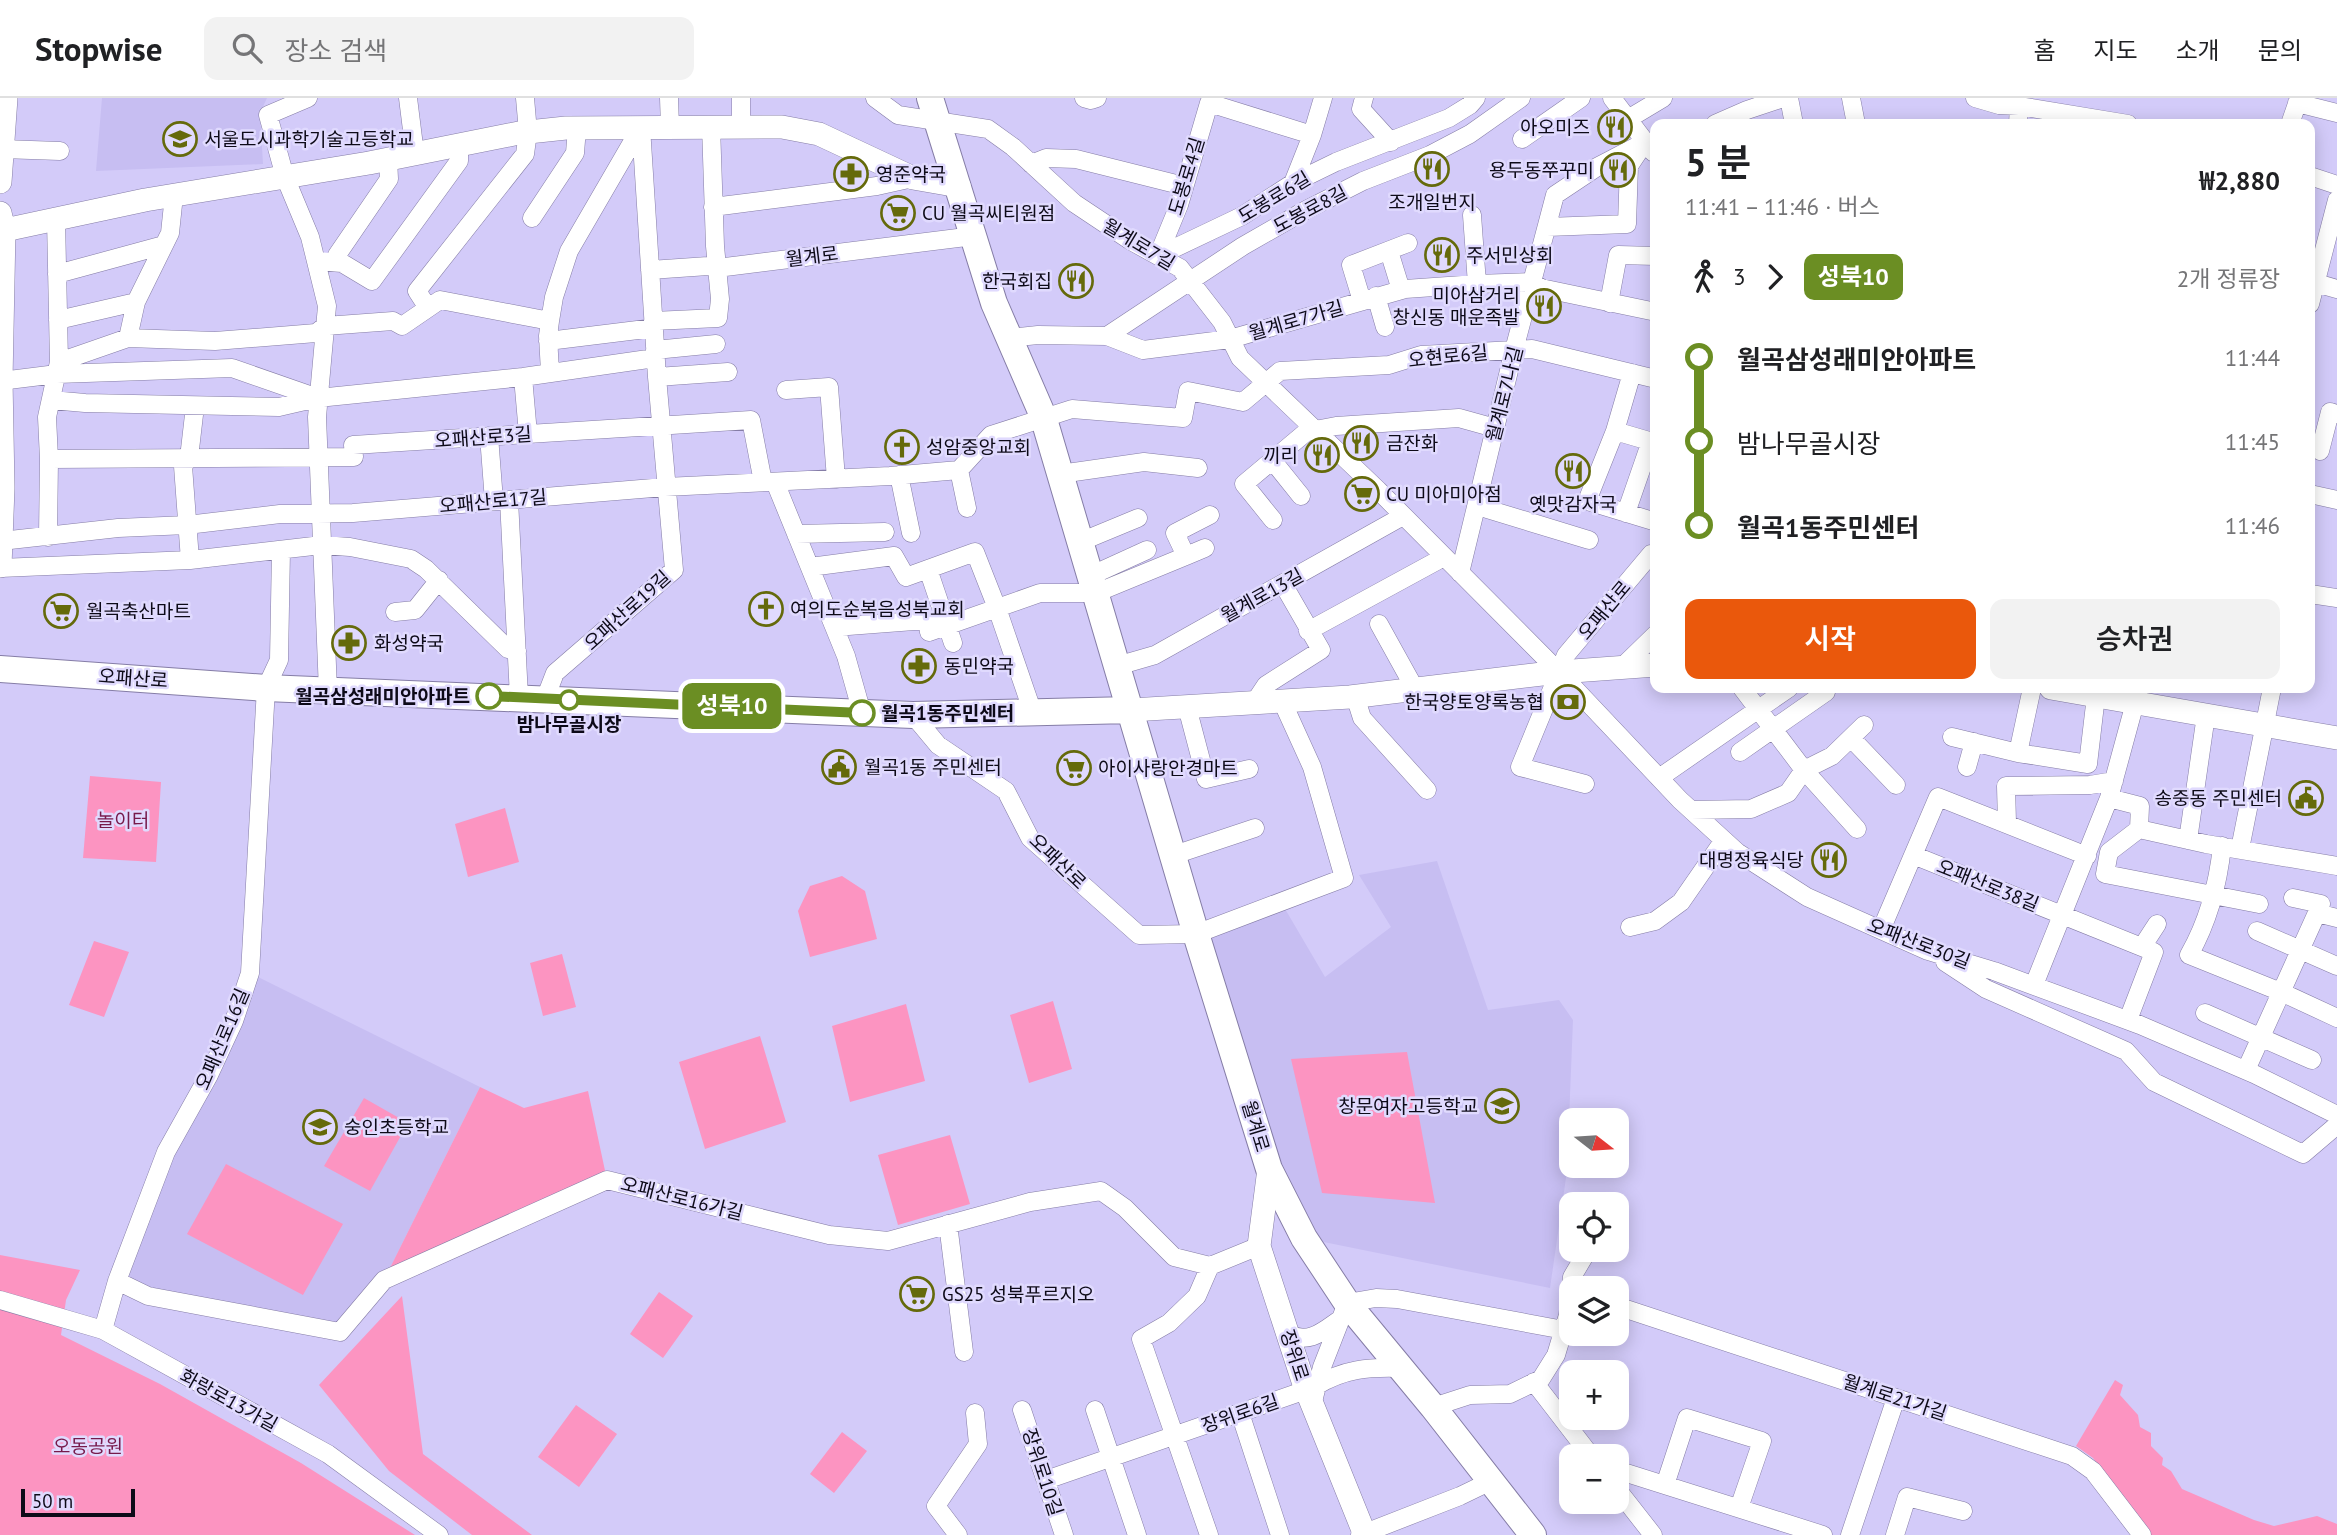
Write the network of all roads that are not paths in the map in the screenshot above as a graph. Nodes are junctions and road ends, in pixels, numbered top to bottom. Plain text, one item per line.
1 (6, 98) edge
2 (308, 98) edge
3 (408, 98) edge
4 (525, 98) edge
5 (669, 98) edge
6 (741, 98) edge
7 (876, 98) edge
8 (1084, 98) edge
9 (1097, 98) edge
10 (1323, 98) edge
11 (1364, 98) edge
12 (1476, 98) edge
13 (1521, 98) edge
14 (1581, 98) edge
15 (1612, 98) edge
16 (1663, 98) edge
17 (1783, 98) edge
18 (1789, 98) edge
19 (1851, 98) edge
20 (1975, 98) edge
21 (2298, 100) edge
22 (1218, 102) edge
23 (1459, 104) edge
24 (2019, 106) junction
25 (933, 110) edge
26 (2337, 113) edge
27 (1628, 119) junction
28 (1726, 119) edge
29 (1793, 119) edge
30 (1855, 119) edge
31 (2018, 119) edge
32 (2098, 119) edge
33 (2292, 119) edge
34 (2, 122) edge
35 (711, 126) junction
36 (741, 126) junction
37 (641, 127) junction
38 (670, 127) junction
39 (577, 128) junction
40 (528, 132) junction
41 (1312, 135) junction
42 (1522, 139) dead end
43 (1391, 142) junction
44 (459, 145) junction
45 (1650, 147) edge
46 (2, 149) junction
47 (60, 151) dead end
48 (415, 154) junction
49 (388, 159) junction
50 (1031, 164) junction
51 (285, 177) junction
52 (913, 178) junction
53 (2315, 178) edge
54 (0, 182) edge
55 (1293, 183) junction
56 (2337, 185) edge
57 (1184, 186) junction
58 (959, 187) junction
59 (174, 195) junction
60 (2337, 200) edge
61 (713, 207) junction
62 (1472, 215) dead end
63 (532, 218) dead end
64 (56, 219) junction
65 (1, 225) edge
66 (1546, 227) junction
67 (974, 236) junction
68 (1408, 243) dead end
69 (164, 245) junction
70 (1389, 251) junction
71 (1158, 256) junction
72 (1650, 256) edge
73 (316, 261) junction
74 (336, 262) junction
75 (717, 268) junction
76 (650, 270) junction
77 (2315, 273) edge
78 (57, 274) junction
79 (1191, 280) junction
80 (2315, 281) edge
81 (1532, 282) junction
82 (1477, 284) junction
83 (2337, 289) edge
84 (1401, 290) junction
85 (1369, 299) junction
86 (136, 302) junction
87 (1609, 303) junction
88 (428, 308) junction
89 (1650, 311) edge
90 (58, 320) junction
91 (550, 321) junction
92 (653, 325) junction
93 (326, 326) junction
94 (1385, 327) dead end
95 (1107, 336) junction
96 (128, 338) junction
97 (1009, 338) junction
98 (1230, 339) junction
99 (548, 341) junction
100 (716, 344) dead end
101 (1514, 350) junction
102 (655, 354) junction
103 (58, 368) junction
104 (550, 372) junction
105 (728, 372) dead end
106 (1632, 373) junction
107 (523, 377) junction
108 (657, 377) junction
109 (1650, 378) edge
110 (0, 380) edge
111 (1265, 381) junction
112 (786, 390) dead end
113 (318, 397) junction
114 (51, 400) junction
115 (195, 406) junction
116 (2337, 414) edge
117 (1043, 416) junction
118 (1, 424) edge
119 (660, 425) junction
120 (1495, 428) junction
121 (1315, 430) junction
122 (1615, 431) junction
123 (528, 434) junction
124 (489, 436) junction
125 (1650, 441) edge
126 (1650, 450) edge
127 (2320, 451) dead end
128 (189, 458) junction
129 (49, 459) junction
130 (318, 459) junction
131 (1272, 460) junction
132 (1198, 468) dead end
133 (959, 470) junction
134 (1060, 474) junction
135 (900, 475) junction
136 (836, 479) junction
137 (2, 481) edge
138 (769, 482) junction
139 (665, 487) junction
140 (2315, 495) edge
141 (1301, 496) dead end
142 (502, 500) junction
143 (2337, 500) edge
144 (1476, 506) junction
145 (967, 508) dead end
146 (321, 513) junction
147 (1626, 513) junction
148 (1210, 515) dead end
149 (1403, 516) junction
150 (1138, 518) dead end
151 (1273, 520) dead end
152 (1650, 520) edge
153 (187, 525) junction
154 (885, 532) dead end
155 (911, 533) dead end
156 (796, 534) junction
157 (48, 537) junction
158 (1589, 540) dead end
159 (1, 541) edge
160 (1080, 542) junction
161 (322, 545) junction
162 (1205, 548) dead end
163 (281, 550) junction
164 (1147, 550) dead end
165 (1650, 555) edge
166 (1186, 556) junction
167 (1444, 557) junction
168 (190, 560) junction
169 (0, 567) edge
170 (810, 567) junction
171 (928, 569) junction
172 (1460, 573) junction
173 (439, 580) junction
174 (1093, 584) junction
175 (1283, 584) junction
176 (2315, 595) edge
177 (2337, 598) edge
178 (997, 608) junction
179 (395, 612) dead end
180 (1379, 624) dead end
181 (947, 625) junction
182 (835, 627) junction
183 (1308, 631) junction
184 (1650, 640) edge
185 (953, 643) dead end
186 (517, 651) junction
187 (1650, 665) edge
188 (1118, 666) junction
189 (1622, 667) junction
190 (0, 669) edge
191 (1559, 673) junction
192 (265, 688) junction
193 (1415, 689) junction
194 (328, 691) junction
195 (1746, 693) edge
196 (1782, 693) edge
197 (1825, 693) edge
198 (2031, 693) edge
199 (2079, 693) edge
200 (2271, 693) edge
201 (1355, 696) junction
202 (2096, 696) junction
203 (2138, 696) edge
204 (532, 698) junction
205 (1282, 701) junction
206 (1254, 703) junction
207 (1187, 707) junction
208 (1758, 709) junction
209 (1130, 710) junction
210 (862, 713) junction
211 (1033, 713) junction
212 (913, 715) junction
213 (2206, 715) junction
214 (2265, 724) junction
215 (1864, 725) dead end
216 (1773, 729) junction
217 (1952, 737) dead end
218 (1851, 738) junction
219 (2337, 738) edge
220 (1974, 742) junction
221 (1740, 752) dead end
222 (2018, 753) junction
223 (1968, 767) dead end
224 (1249, 769) dead end
225 (1804, 770) junction
226 (1659, 778) junction
227 (1585, 784) dead end
228 (1896, 785) dead end
229 (2111, 789) junction
230 (1427, 790) dead end
231 (1691, 810) junction
232 (2007, 822) junction
233 (1255, 828) dead end
234 (1857, 829) dead end
235 (2139, 829) junction
236 (1724, 840) junction
237 (2188, 840) junction
238 (2222, 846) junction
239 (2240, 849) junction
240 (1174, 855) junction
241 (1913, 855) junction
242 (2087, 856) junction
243 (2337, 866) edge
244 (2214, 894) junction
245 (2293, 898) dead end
246 (2259, 904) dead end
247 (2317, 913) junction
248 (2063, 915) junction
249 (2337, 918) edge
250 (2157, 924) dead end
251 (1630, 927) dead end
252 (1881, 930) junction
253 (2257, 931) dead end
254 (1196, 934) junction
255 (1928, 950) junction
256 (2148, 950) junction
257 (2299, 950) junction
258 (2337, 966) edge
259 (2034, 985) junction
260 (2281, 992) junction
261 (2205, 1013) dead end
262 (2337, 1018) edge
263 (2128, 1020) junction
264 (2259, 1039) junction
265 (2312, 1060) dead end
266 (2246, 1070) junction
267 (2337, 1115) edge
268 (2337, 1125) edge
269 (1269, 1169) junction
270 (948, 1224) junction
271 (1259, 1246) junction
272 (1210, 1266) junction
273 (117, 1281) junction
274 (0, 1300) edge
275 (1629, 1310) edge
276 (1343, 1312) junction
277 (1559, 1329) edge
278 (103, 1330) junction
279 (1287, 1333) junction
280 (1559, 1346) edge
281 (964, 1352) dead end
282 (1400, 1368) junction
283 (1534, 1382) junction
284 (1312, 1394) junction
285 (1896, 1398) junction
286 (1433, 1406) junction
287 (1022, 1410) dead end
288 (1095, 1410) dead end
289 (975, 1413) dead end
290 (1240, 1413) junction
291 (1174, 1436) junction
292 (1582, 1444) edge
293 (1111, 1457) junction
294 (1629, 1474) edge
295 (1046, 1480) junction
296 (1490, 1481) junction
297 (1665, 1485) junction
298 (1629, 1504) edge
299 (1739, 1508) junction
300 (1963, 1511) dead end
301 (1801, 1532) edge
302 (1363, 1534) edge
303 (439, 1535) edge
304 (958, 1535) edge
305 (1064, 1535) edge
306 (1137, 1535) edge
307 (1209, 1535) edge
308 (1280, 1535) edge
309 (1533, 1535) edge
310 (1653, 1535) edge
311 (1823, 1535) edge
312 (1850, 1535) edge
313 (1895, 1535) edge
314 (2142, 1535) edge

1 - 34 street
2 - 51 street
3 - 48 street
4 - 40 street
5 - 38 street
6 - 36 street
7 - 25 street, 월계로7길
8 - 9 street
10 - 41 street
11 - 43 street
12 - 23 street, 도봉로6길
13 - 79 street, 도봉로8길
14 - 42 street
15 - 27 street
16 - 27 street
17 - 28 street
18 - 29 street
19 - 30 street
20 - 24 street
21 - 26 street
21 - 33 street
22 - 41 street, 도봉로4길
22 - 57 street, 도봉로4길
23 - 43 street, 도봉로6길
24 - 31 street
24 - 32 street
25 - 50 street, 월계로7길
25 - 58 main road, 월계로
27 - 45 street
34 - 46 street
35 - 36 street
35 - 38 street
35 - 61 street
36 - 52 street
37 - 38 street
37 - 39 street
37 - 76 street, 오패산로19길
37 - 91 street
39 - 40 street
39 - 63 street
40 - 44 street
40 - 88 street
41 - 55 street
43 - 55 street, 도봉로6길
44 - 48 street
44 - 74 street
45 - 66 street, 월계로7나길
45 - 66 street
46 - 47 street
46 - 54 street
48 - 49 street
49 - 51 street
49 - 74 street
50 - 57 street
50 - 71 street, 월계로7길
51 - 59 street
51 - 73 street
52 - 58 street
52 - 61 street
53 - 56 street
55 - 71 street, 도봉로6길
57 - 71 street, 도봉로4길
58 - 67 main road, 월계로
59 - 64 street
59 - 69 street
60 - 77 street
61 - 75 street
62 - 82 street
64 - 65 street
64 - 78 street
65 - 110 street
66 - 81 street, 월계로7나길
67 - 75 street, 월계로
67 - 97 main road, 월계로
68 - 70 street, 월계로7가길
69 - 78 street
69 - 86 street
70 - 84 street
70 - 85 street, 월계로7가길
71 - 79 street, 월계로7길
72 - 87 street
73 - 74 street
73 - 93 street
75 - 76 street, 월계로
75 - 92 street
76 - 92 street, 오패산로19길
78 - 90 street
79 - 95 street, 도봉로8길
79 - 98 street, 월계로7길
80 - 83 street
81 - 82 street, 월계로7가길
81 - 87 street
81 - 101 street, 월계로7나길
82 - 84 street, 월계로7가길
84 - 85 street, 월계로7가길
85 - 94 street, 월계로7가길
85 - 98 street, 월계로7가길
86 - 90 street
86 - 96 street
87 - 89 street
88 - 91 street
88 - 93 street
90 - 103 street
91 - 99 street
92 - 99 street
92 - 102 street, 오패산로19길
93 - 96 street
93 - 113 street
95 - 97 street
95 - 98 street
96 - 103 street
97 - 117 main road, 월계로
98 - 111 street, 월계로7길
99 - 104 street
100 - 102 street
101 - 106 street, 오현로6길
101 - 111 street, 오현로6길
101 - 120 street, 월계로7나길
102 - 104 street
102 - 108 street, 오패산로19길
103 - 110 street
103 - 113 street
103 - 114 street
104 - 107 street
105 - 108 street
106 - 109 street, 오현로6길
106 - 122 street
107 - 113 street
107 - 123 street
108 - 119 street, 오패산로19길
110 - 118 street
111 - 117 street
111 - 121 street, 월계로7길
112 - 136 street
113 - 115 street
113 - 130 street
114 - 115 street
114 - 129 street
115 - 128 street
116 - 127 street
117 - 133 street
117 - 134 main road, 월계로
118 - 137 street
119 - 123 street, 오패산로3길
119 - 138 street
119 - 139 street, 오패산로19길
120 - 121 street
120 - 144 street, 월계로7나길
121 - 131 street
121 - 149 street, 월계로7길
122 - 125 street
122 - 147 street
123 - 124 street, 오패산로3길
124 - 130 street, 오패산로3길
124 - 142 street
126 - 147 street
128 - 129 street
128 - 130 street
128 - 153 street
129 - 157 street
130 - 146 street
131 - 141 street
131 - 151 street
132 - 134 street
133 - 135 street, 오패산로17길
133 - 145 street
134 - 160 main road, 월계로
135 - 136 street, 오패산로17길
135 - 155 street
136 - 138 street, 오패산로17길
137 - 159 street
138 - 139 street, 오패산로17길
138 - 156 street
139 - 142 street, 오패산로17길
139 - 204 street, 오패산로19길
140 - 143 street
142 - 146 street, 오패산로17길
142 - 186 street
144 - 158 street
144 - 172 street, 월계로7나길
146 - 153 street, 오패산로17길
146 - 161 street
147 - 152 street
148 - 166 street
149 - 167 street, 월계로7길
149 - 175 street, 월계로13길
150 - 160 street
153 - 157 street, 오패산로17길
153 - 168 street
154 - 156 street
156 - 170 street
157 - 159 street, 오패산로17길
159 - 169 street
160 - 174 main road, 월계로
161 - 163 street
161 - 173 street
161 - 194 street
162 - 166 street
163 - 168 street
163 - 192 street
164 - 174 street
165 - 191 street, 오패산로
166 - 174 street
167 - 172 street, 월계로7길
167 - 183 street
168 - 169 street
170 - 171 street
170 - 182 street
171 - 178 street
171 - 181 street
172 - 191 street, 월계로7길
173 - 179 street
173 - 186 street
174 - 178 street
174 - 188 main road, 월계로
175 - 183 street
175 - 188 street, 월계로13길
176 - 177 street
178 - 181 street
178 - 211 street
180 - 193 street
181 - 182 street
181 - 185 street
182 - 210 street
183 - 206 street
184 - 189 street
186 - 204 street
187 - 189 street, 오패산로
188 - 209 main road, 월계로
189 - 191 street, 오패산로
190 - 192 main road, 오패산로
191 - 193 street, 오패산로
191 - 226 street, 오패산로30길
191 - 227 street
192 - 194 main road, 오패산로
192 - 273 street, 오패산로16길
193 - 201 street, 오패산로
194 - 204 main road, 오패산로
195 - 208 street
196 - 208 street
197 - 216 street
198 - 222 street
199 - 202 street
200 - 214 street
201 - 205 street, 오패산로
201 - 230 street
202 - 203 street
202 - 222 street
203 - 213 street
203 - 229 street, 오패산로38길
204 - 210 main road, 오패산로
205 - 206 street, 오패산로
205 - 254 street
206 - 207 street, 오패산로
207 - 209 street, 오패산로
207 - 224 street
208 - 216 street
208 - 226 street
209 - 211 main road, 오패산로
209 - 240 main road, 월계로
210 - 212 main road, 오패산로
211 - 212 main road, 오패산로
212 - 254 street, 오패산로
213 - 214 street
213 - 237 street
214 - 219 street
214 - 239 street
215 - 218 street
216 - 221 street
216 - 225 street
217 - 220 street
218 - 225 street
218 - 228 street
220 - 222 street
220 - 223 street
225 - 231 street
225 - 234 street
226 - 231 street, 오패산로30길
229 - 232 street
229 - 235 street
229 - 242 street, 오패산로38길
231 - 236 street, 오패산로30길
232 - 241 street, 오패산로38길
232 - 242 street, 오패산로38길
233 - 240 street
235 - 237 street
235 - 244 street
236 - 251 street
236 - 252 street, 오패산로30길
237 - 238 street
238 - 239 street
238 - 244 street
239 - 243 street
240 - 254 main road, 월계로
241 - 248 street, 오패산로38길
241 - 252 street, 오패산로38길
242 - 248 street, 오패산로38길
244 - 246 street
244 - 260 street
245 - 247 street
247 - 249 street
247 - 257 street
248 - 256 street, 오패산로38길
248 - 259 street, 오패산로38길
250 - 256 street
252 - 255 street, 오패산로30길
253 - 257 street
254 - 269 main road, 월계로
255 - 259 street, 오패산로30길
255 - 268 street
256 - 263 street
257 - 258 street
257 - 260 street
259 - 263 street, 오패산로30길
260 - 262 street
260 - 264 street
261 - 264 street
263 - 266 street, 오패산로30길
264 - 265 street
264 - 266 street
266 - 267 street, 오패산로30길
269 - 271 street, 장위로
269 - 276 main road, 월계로
270 - 272 street, 오패산로16가길
270 - 273 street, 오패산로16가길
270 - 281 street
271 - 272 street
271 - 279 street, 장위로
272 - 291 street
273 - 278 street, 오패산로16길
274 - 278 street, 화랑로13가길
275 - 285 street, 월계로21가길
276 - 277 street
276 - 279 street
276 - 282 main road, 월계로
276 - 284 street
278 - 303 street, 화랑로13가길
279 - 284 street, 장위로
280 - 283 street
282 - 284 street, 장위로6길
282 - 286 main road, 월계로
283 - 286 street
283 - 292 street
284 - 290 street, 장위로6길
284 - 302 street, 장위로
285 - 312 street
285 - 314 street, 월계로21가길
286 - 296 main road, 월계로
287 - 295 street, 장위로10길
288 - 293 street
289 - 304 street
290 - 291 street, 장위로6길
290 - 308 street
291 - 293 street, 장위로6길
291 - 307 street
293 - 295 street, 장위로6길
293 - 306 street
294 - 297 street
295 - 305 street, 장위로10길
296 - 302 street, 장위로
296 - 309 main road, 월계로
297 - 299 street
297 - 299 street
298 - 310 street
299 - 301 street
300 - 313 street
301 - 311 street

